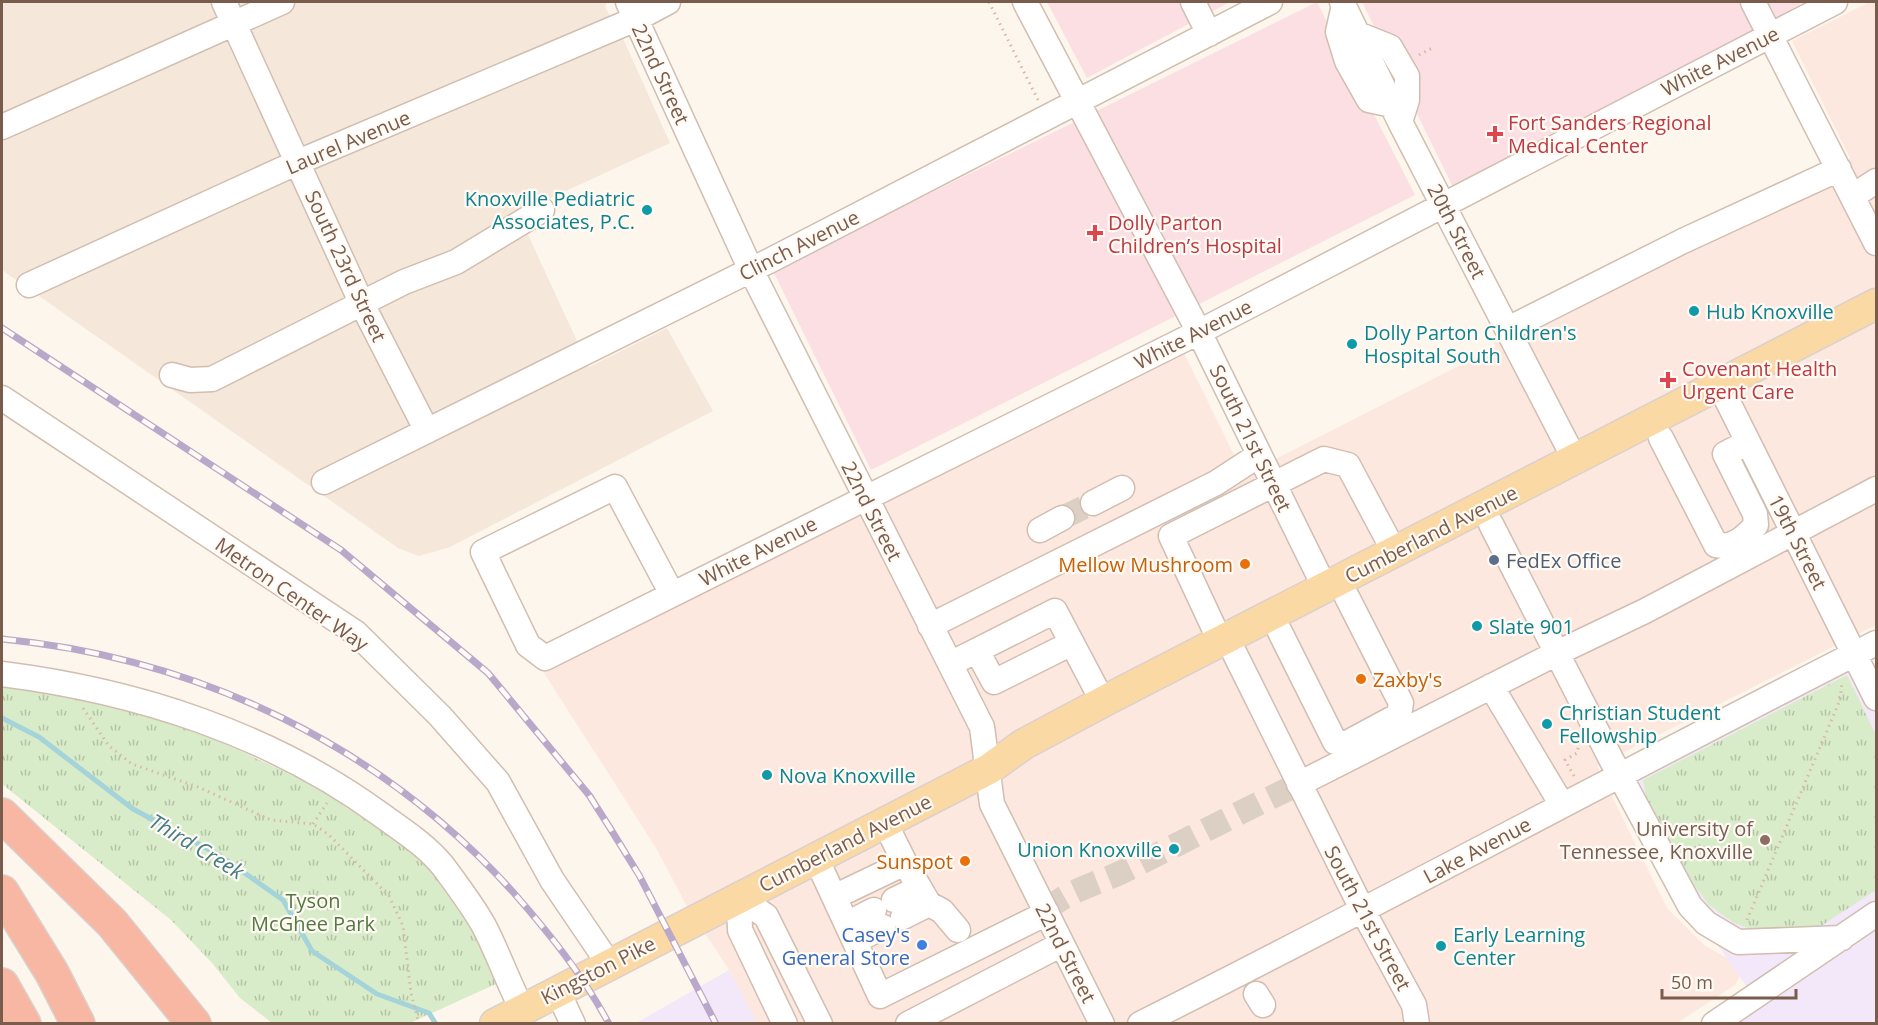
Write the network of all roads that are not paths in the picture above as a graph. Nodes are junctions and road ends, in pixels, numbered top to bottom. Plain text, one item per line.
1 (224, 2) edge
2 (282, 2) edge
3 (668, 2) edge
4 (1025, 2) edge
5 (1192, 2) edge
6 (1270, 2) edge
7 (1753, 2) edge
8 (1836, 2) edge
9 (1343, 3) edge
10 (632, 10) edge
11 (233, 23) junction
12 (1209, 34) junction
13 (1770, 36) junction
14 (1077, 104) junction
15 (1396, 113) junction
16 (2, 127) edge
17 (296, 163) junction
18 (1839, 169) junction
19 (1870, 184) edge
20 (1444, 205) junction
21 (542, 210) dead end
22 (1876, 243) edge
23 (751, 270) junction
24 (29, 285) dead end
25 (361, 302) junction
26 (1876, 304) edge
27 (1876, 327) edge
28 (1508, 329) junction
29 (1199, 332) junction
30 (172, 375) dead end
31 (1725, 395) junction
32 (2, 398) edge
33 (427, 432) junction
34 (1661, 438) junction
35 (1748, 442) junction
36 (1259, 455) junction
37 (1580, 468) junction
38 (324, 482) dead end
39 (1273, 484) junction
40 (1122, 488) dead end
41 (1876, 489) edge
42 (864, 497) junction
43 (1093, 503) tunnel mouth
44 (1062, 518) tunnel mouth
45 (1491, 524) junction
46 (1040, 530) dead end
47 (1793, 531) junction
48 (1395, 553) junction
49 (672, 594) junction
50 (1335, 596) junction
51 (930, 626) junction
52 (1280, 632) junction
53 (1072, 643) junction
54 (1876, 643) edge
55 (1227, 648) junction
56 (976, 651) junction
57 (1557, 653) junction
58 (1845, 659) junction
59 (950, 664) junction
60 (2, 674) edge
61 (1491, 687) junction
62 (1876, 698) edge
63 (1103, 702) junction
64 (989, 769) junction
65 (1619, 774) junction
66 (1299, 784) junction
67 (1562, 805) junction
68 (2, 815) edge
69 (885, 823) junction
70 (816, 858) junction
71 (905, 863) junction
72 (2, 892) edge
73 (924, 896) junction
74 (834, 897) junction
75 (739, 898) junction
76 (1363, 911) junction
77 (1047, 913) junction
78 (1876, 914) edge
79 (702, 917) joint
80 (958, 930) dead end
81 (851, 933) junction
82 (1842, 938) junction
83 (1062, 944) junction
84 (609, 964) junction
85 (2, 985) edge
86 (557, 990) junction
87 (522, 1009) junction
88 (24, 1023) edge
89 (78, 1023) edge
90 (194, 1023) edge
91 (495, 1023) edge
92 (573, 1023) edge
93 (785, 1023) edge
94 (820, 1023) edge
95 (908, 1023) edge
96 (1102, 1023) edge
97 (1140, 1023) edge
98 (1417, 1023) edge
99 (1714, 1023) edge

1 - 11 street, South 23rd Street
2 - 11 street
3 - 10 street, Laurel Avenue
4 - 14 street, South 21st Street
5 - 12 street
6 - 12 street, Clinch Avenue
7 - 13 street
8 - 13 street, White Avenue
9 - 15 street, 20th Street
9 - 15 street
10 - 17 street, Laurel Avenue
10 - 23 street, 22nd Street
11 - 16 street
11 - 17 street, South 23rd Street
12 - 14 street, Clinch Avenue
13 - 18 street
13 - 20 street, White Avenue
14 - 23 street, Clinch Avenue
14 - 29 street, South 21st Street
15 - 20 street, 20th Street
17 - 24 street, Laurel Avenue
17 - 25 street, South 23rd Street
18 - 19 street
18 - 28 street
19 - 22 street
20 - 28 street, 20th Street
20 - 29 street, White Avenue
21 - 25 street
23 - 33 street, Clinch Avenue
23 - 42 street, 22nd Street
25 - 30 street
25 - 33 street, South 23rd Street
26 - 31 main road, Cumberland Avenue
27 - 31 main road, Cumberland Avenue
28 - 37 street, 20th Street
29 - 36 street, South 21st Street
29 - 42 street, White Avenue
31 - 34 main road, Cumberland Avenue
31 - 35 street, 19th Street
31 - 37 main road, Cumberland Avenue
32 - 84 street, Metron Center Way
33 - 38 street, Clinch Avenue
34 - 35 street
34 - 37 main road, Cumberland Avenue
35 - 47 street, 19th Street
36 - 39 street, South 21st Street
36 - 51 street
37 - 45 main road, Cumberland Avenue
37 - 48 main road, Cumberland Avenue
39 - 48 street
39 - 50 street, South 21st Street
39 - 55 street, South 21st Street
40 - 43 street
41 - 47 street
42 - 49 street, White Avenue
42 - 51 street, 22nd Street
44 - 46 street
45 - 50 main road, Cumberland Avenue
45 - 57 street
47 - 57 street
47 - 58 street, 19th Street
48 - 50 main road, Cumberland Avenue
49 - 49 street, White Avenue
50 - 52 main road, Cumberland Avenue
50 - 52 street, South 21st Street
50 - 55 main road, Cumberland Avenue
51 - 59 street, 22nd Street
52 - 55 main road, Cumberland Avenue
53 - 56 street
53 - 56 street
53 - 63 street
54 - 58 street, Lake Avenue
55 - 63 main road, Cumberland Avenue
55 - 64 main road, Cumberland Avenue
55 - 66 street, South 21st Street
56 - 59 street
57 - 61 street
57 - 65 street
58 - 62 street, 19th Street
58 - 65 street, Lake Avenue
59 - 64 street, 22nd Street
60 - 87 street
61 - 66 street
61 - 67 street
63 - 64 main road, Cumberland Avenue
64 - 69 main road, Cumberland Avenue
64 - 77 street, 22nd Street
65 - 67 street, Lake Avenue
65 - 82 street
66 - 76 street, South 21st Street
67 - 76 street, Lake Avenue
68 - 90 highway
69 - 70 main road, Cumberland Avenue
69 - 71 street
70 - 74 street
70 - 75 main road, Cumberland Avenue
71 - 73 street
71 - 74 street
72 - 89 highway
73 - 80 street
73 - 81 street
74 - 81 street
75 - 79 main road, Cumberland Avenue
75 - 93 street
75 - 94 street
76 - 97 street, Lake Avenue
76 - 98 street, South 21st Street
77 - 81 street
77 - 83 street, 22nd Street
78 - 82 street
79 - 84 main road, Kingston Pike
82 - 99 street
83 - 95 street
83 - 96 street, 22nd Street
84 - 86 main road, Kingston Pike
85 - 88 highway
86 - 87 main road, Kingston Pike
86 - 92 street
87 - 91 main road, Kingston Pike

